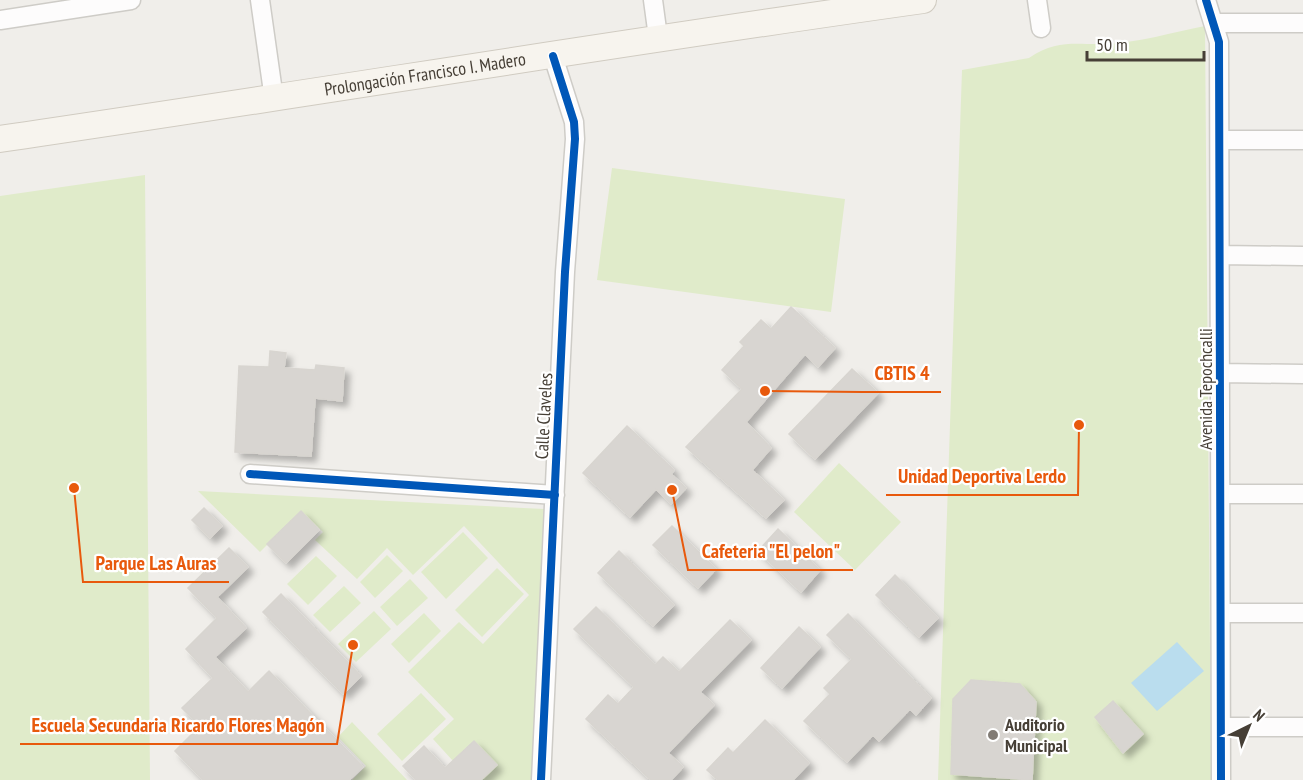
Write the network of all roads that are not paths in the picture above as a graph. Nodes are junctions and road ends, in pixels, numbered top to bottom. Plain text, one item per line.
1 (131, 0) edge
2 (260, 0) edge
3 (653, 0) edge
4 (923, 0) edge
5 (1037, 0) edge
6 (1206, 0) edge
7 (0, 20) edge
8 (1215, 23) junction
9 (1303, 23) edge
10 (1041, 28) dead end
11 (658, 37) junction
12 (553, 57) junction
13 (274, 99) junction
14 (0, 139) edge
15 (1220, 140) junction
16 (1303, 140) edge
17 (1220, 255) junction
18 (1303, 256) edge
19 (1221, 373) junction
20 (1303, 374) edge
21 (250, 474) dead end
22 (1221, 494) junction
23 (1303, 494) edge
24 (555, 495) junction
25 (1221, 613) junction
26 (1303, 613) edge
27 (1222, 727) junction
28 (1303, 727) edge
29 (541, 780) edge
30 (1221, 780) edge

1 - 7 street
2 - 13 street
3 - 11 street
4 - 11 main road, Prolongación Francisco I. Madero
5 - 10 street
6 - 8 street, Avenida Tepochcalli
8 - 9 street
8 - 15 street, Avenida Tepochcalli
11 - 12 main road, Prolongación Francisco I. Madero
12 - 13 main road, Prolongación Francisco I. Madero
12 - 24 street, Calle Claveles
13 - 14 main road, Prolongación Francisco I. Madero
15 - 16 street
15 - 17 street, Avenida Tepochcalli
17 - 18 street
17 - 19 street, Avenida Tepochcalli
19 - 20 street
19 - 22 street, Avenida Tepochcalli
21 - 24 street
22 - 23 street
22 - 25 street, Avenida Tepochcalli
24 - 29 street, Calle Claveles
25 - 26 street
25 - 27 street, Avenida Tepochcalli
27 - 28 street
27 - 30 street, Avenida Tepochcalli

